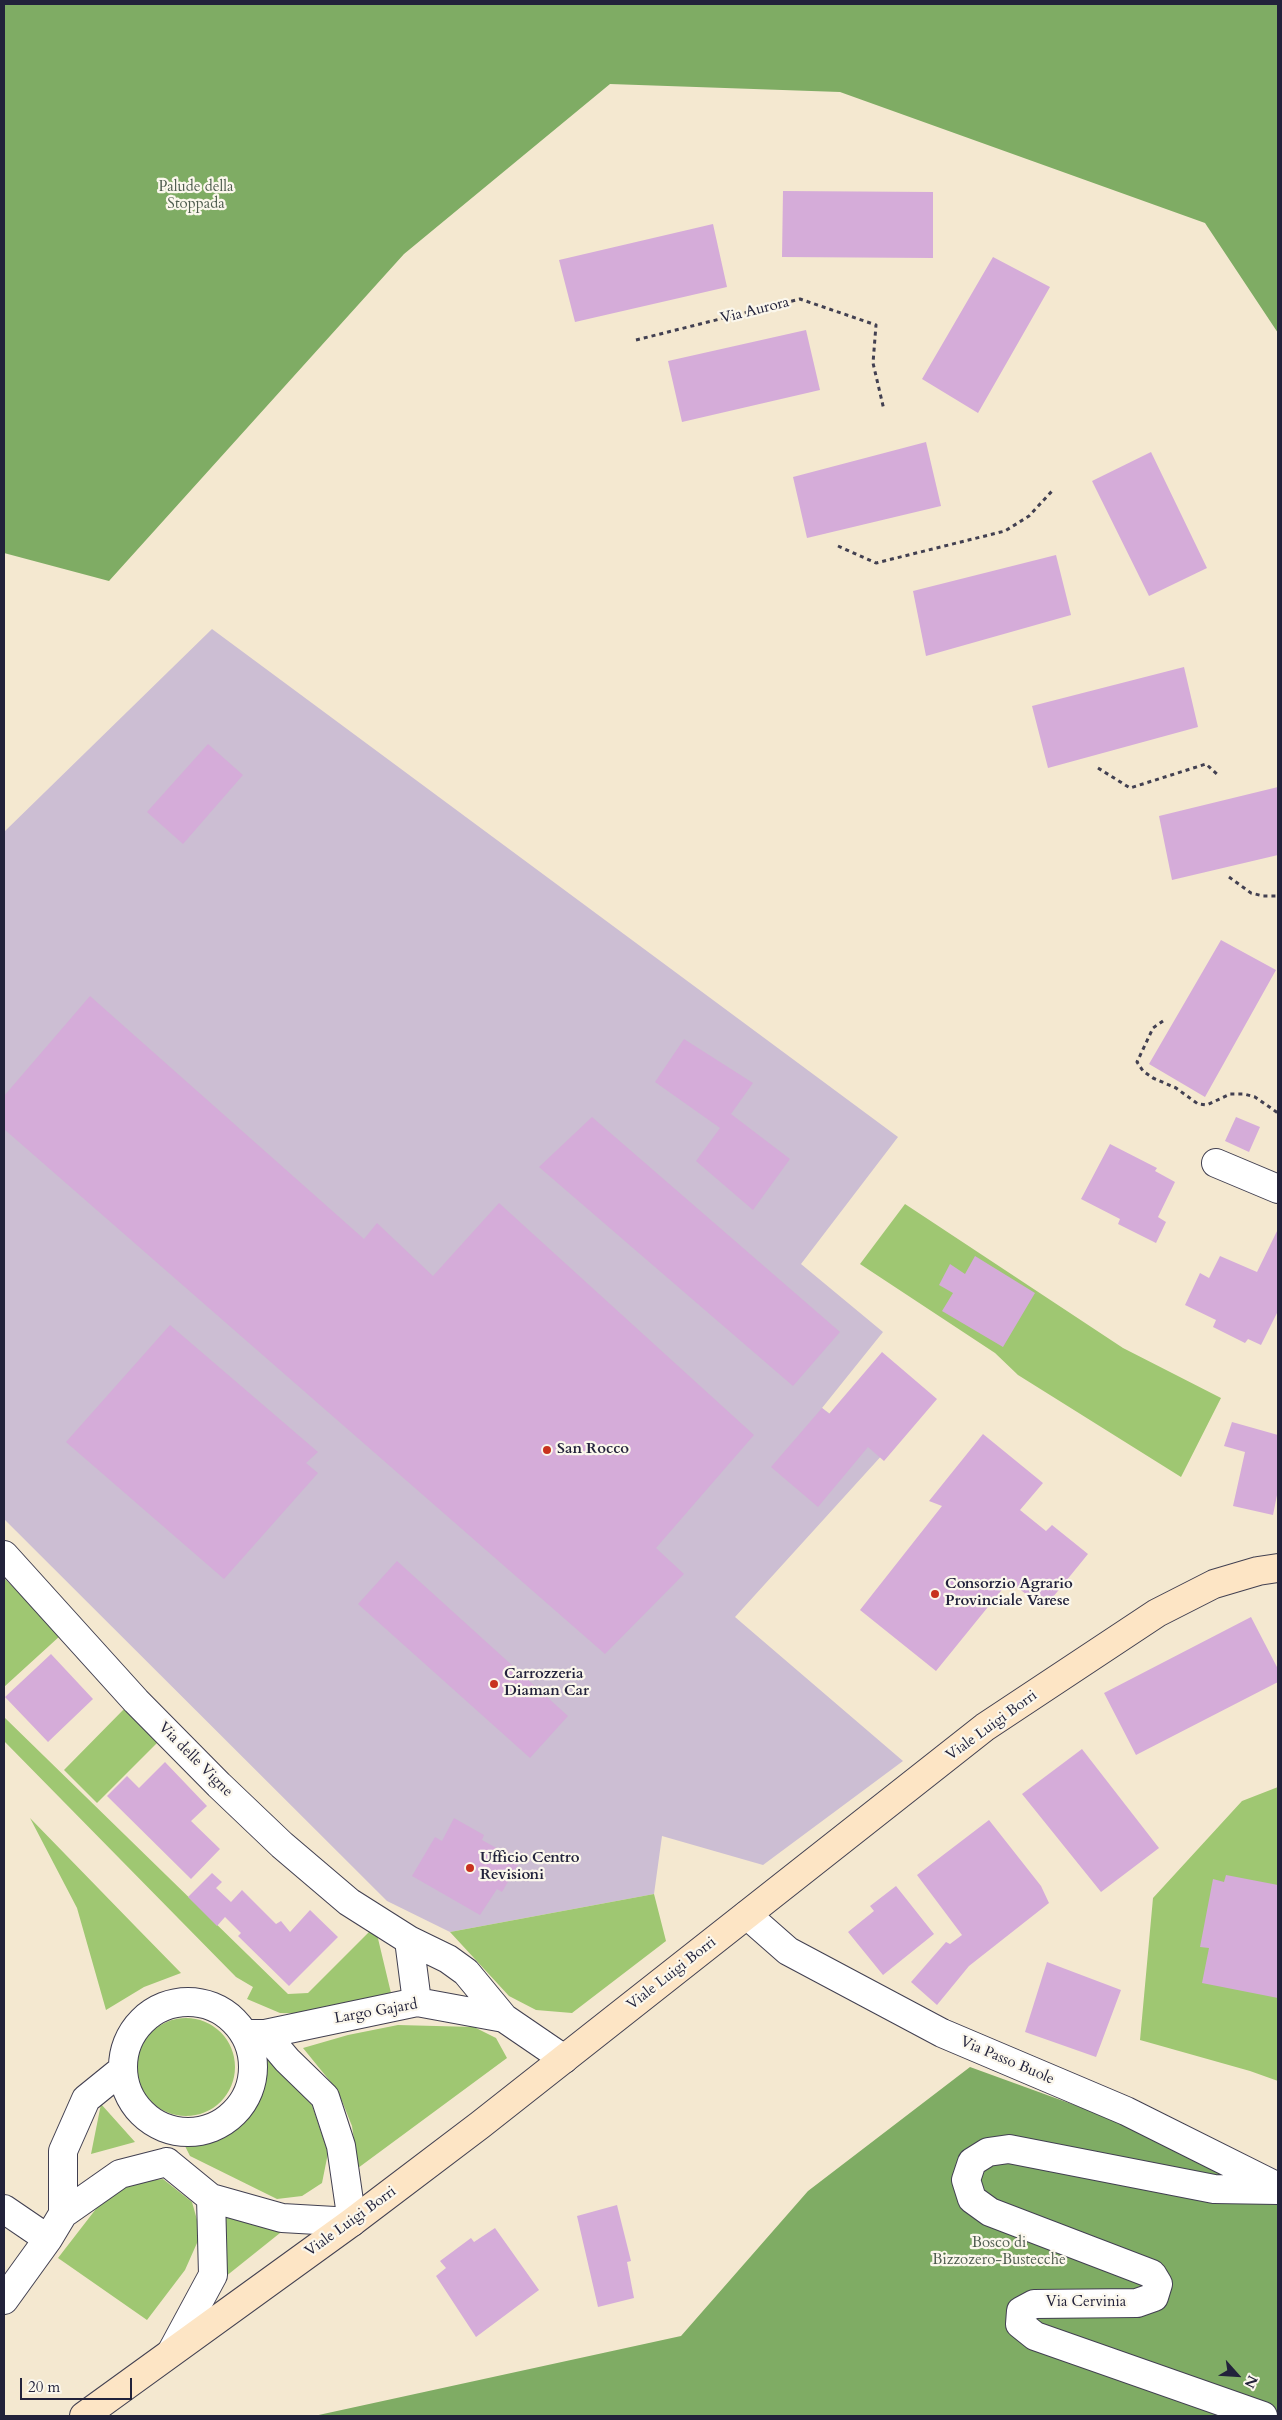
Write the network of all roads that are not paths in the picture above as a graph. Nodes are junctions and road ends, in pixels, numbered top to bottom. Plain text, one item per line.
1 (1216, 1163) dead end
2 (1278, 1188) edge
3 (4, 1554) edge
4 (1278, 1568) edge
5 (747, 1915) junction
6 (409, 1940) junction
7 (417, 2002) junction
8 (504, 2018) junction
9 (255, 2034) junction
10 (564, 2059) junction
11 (123, 2069) junction
12 (176, 2131) junction
13 (167, 2162) junction
14 (1278, 2188) edge
15 (211, 2198) junction
16 (4, 2209) edge
17 (63, 2214) junction
18 (352, 2222) junction
19 (48, 2239) junction
20 (4, 2300) edge
21 (172, 2351) junction
22 (84, 2416) edge
23 (1263, 2416) edge

1 - 2 street
3 - 6 street, Via delle Vigne
4 - 5 main road, Viale Luigi Borri
5 - 10 main road, Viale Luigi Borri
5 - 14 street, Via Passo Buole
6 - 7 street
6 - 8 street, Via delle Vigne
7 - 8 street, Largo Gajard
7 - 9 street, Largo Gajard
8 - 10 street, Largo Gajard
9 - 11 street
9 - 12 street
9 - 18 street
10 - 18 main road, Viale Luigi Borri
11 - 12 street
11 - 17 street
12 - 13 street
13 - 15 street
13 - 17 street
14 - 23 street, Via Cervinia
15 - 18 street
15 - 21 street
16 - 19 street
17 - 19 street
18 - 21 main road, Viale Luigi Borri
19 - 20 street
21 - 22 main road, Viale Luigi Borri

